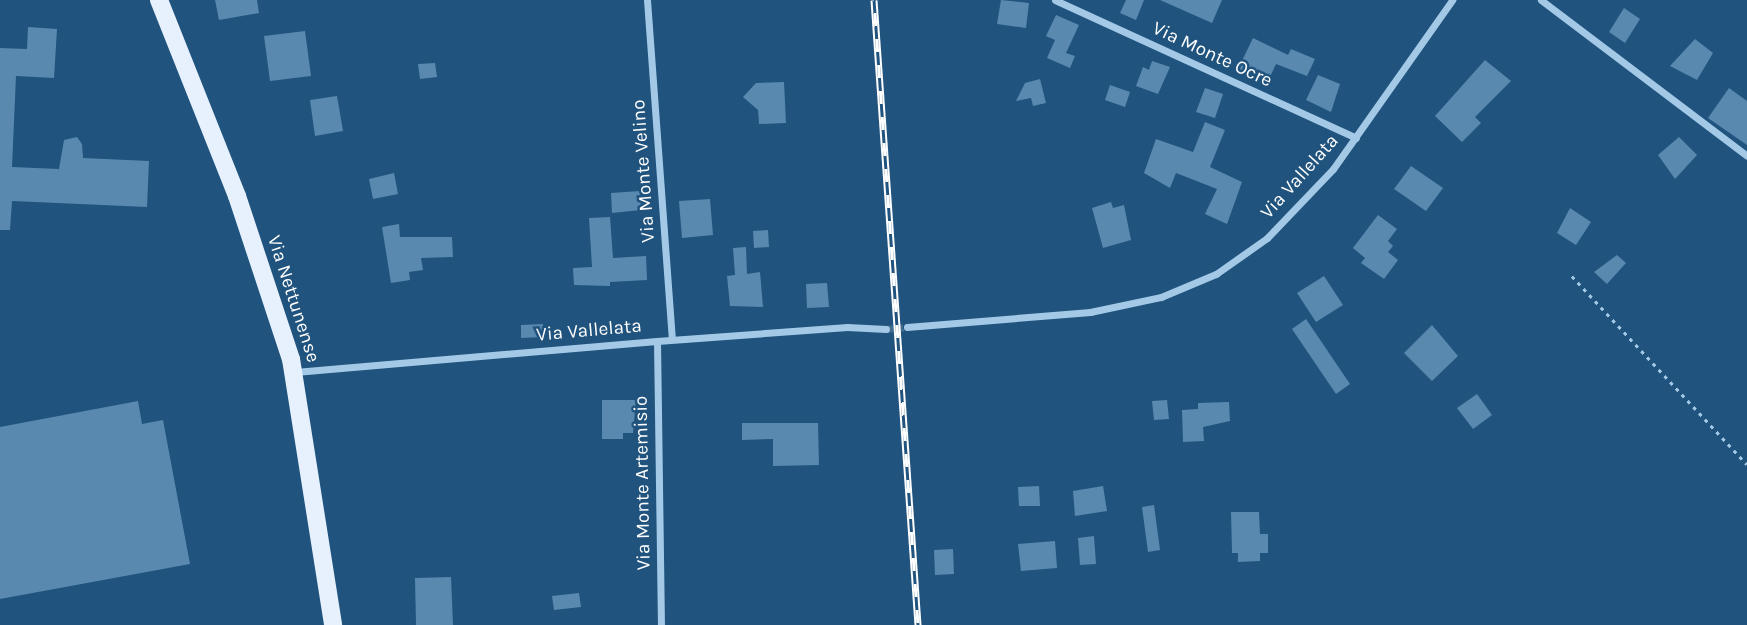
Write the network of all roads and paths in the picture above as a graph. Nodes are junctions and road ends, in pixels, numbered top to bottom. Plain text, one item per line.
1 (159, 0) edge
2 (647, 0) edge
3 (1055, 0) edge
4 (1452, 0) edge
5 (1541, 0) edge
6 (1356, 138) junction
7 (1747, 156) edge
8 (1572, 276) dead end
9 (907, 327) tunnel mouth
10 (886, 329) tunnel mouth
11 (672, 340) junction
12 (657, 341) junction
13 (294, 372) junction
14 (1747, 464) edge
15 (333, 625) edge
16 (660, 625) edge

1 - 13 main road, Via Nettunense
2 - 11 street, Via Monte Velino
3 - 6 street, Via Monte Ocre
4 - 6 street, Via Vallelata
5 - 7 street
6 - 9 street, Via Vallelata
8 - 14 path
10 - 11 street, Via Vallelata
11 - 12 street, Via Vallelata
12 - 13 street, Via Vallelata
12 - 16 street, Via Monte Artemisio
13 - 15 main road, Via Nettunense

